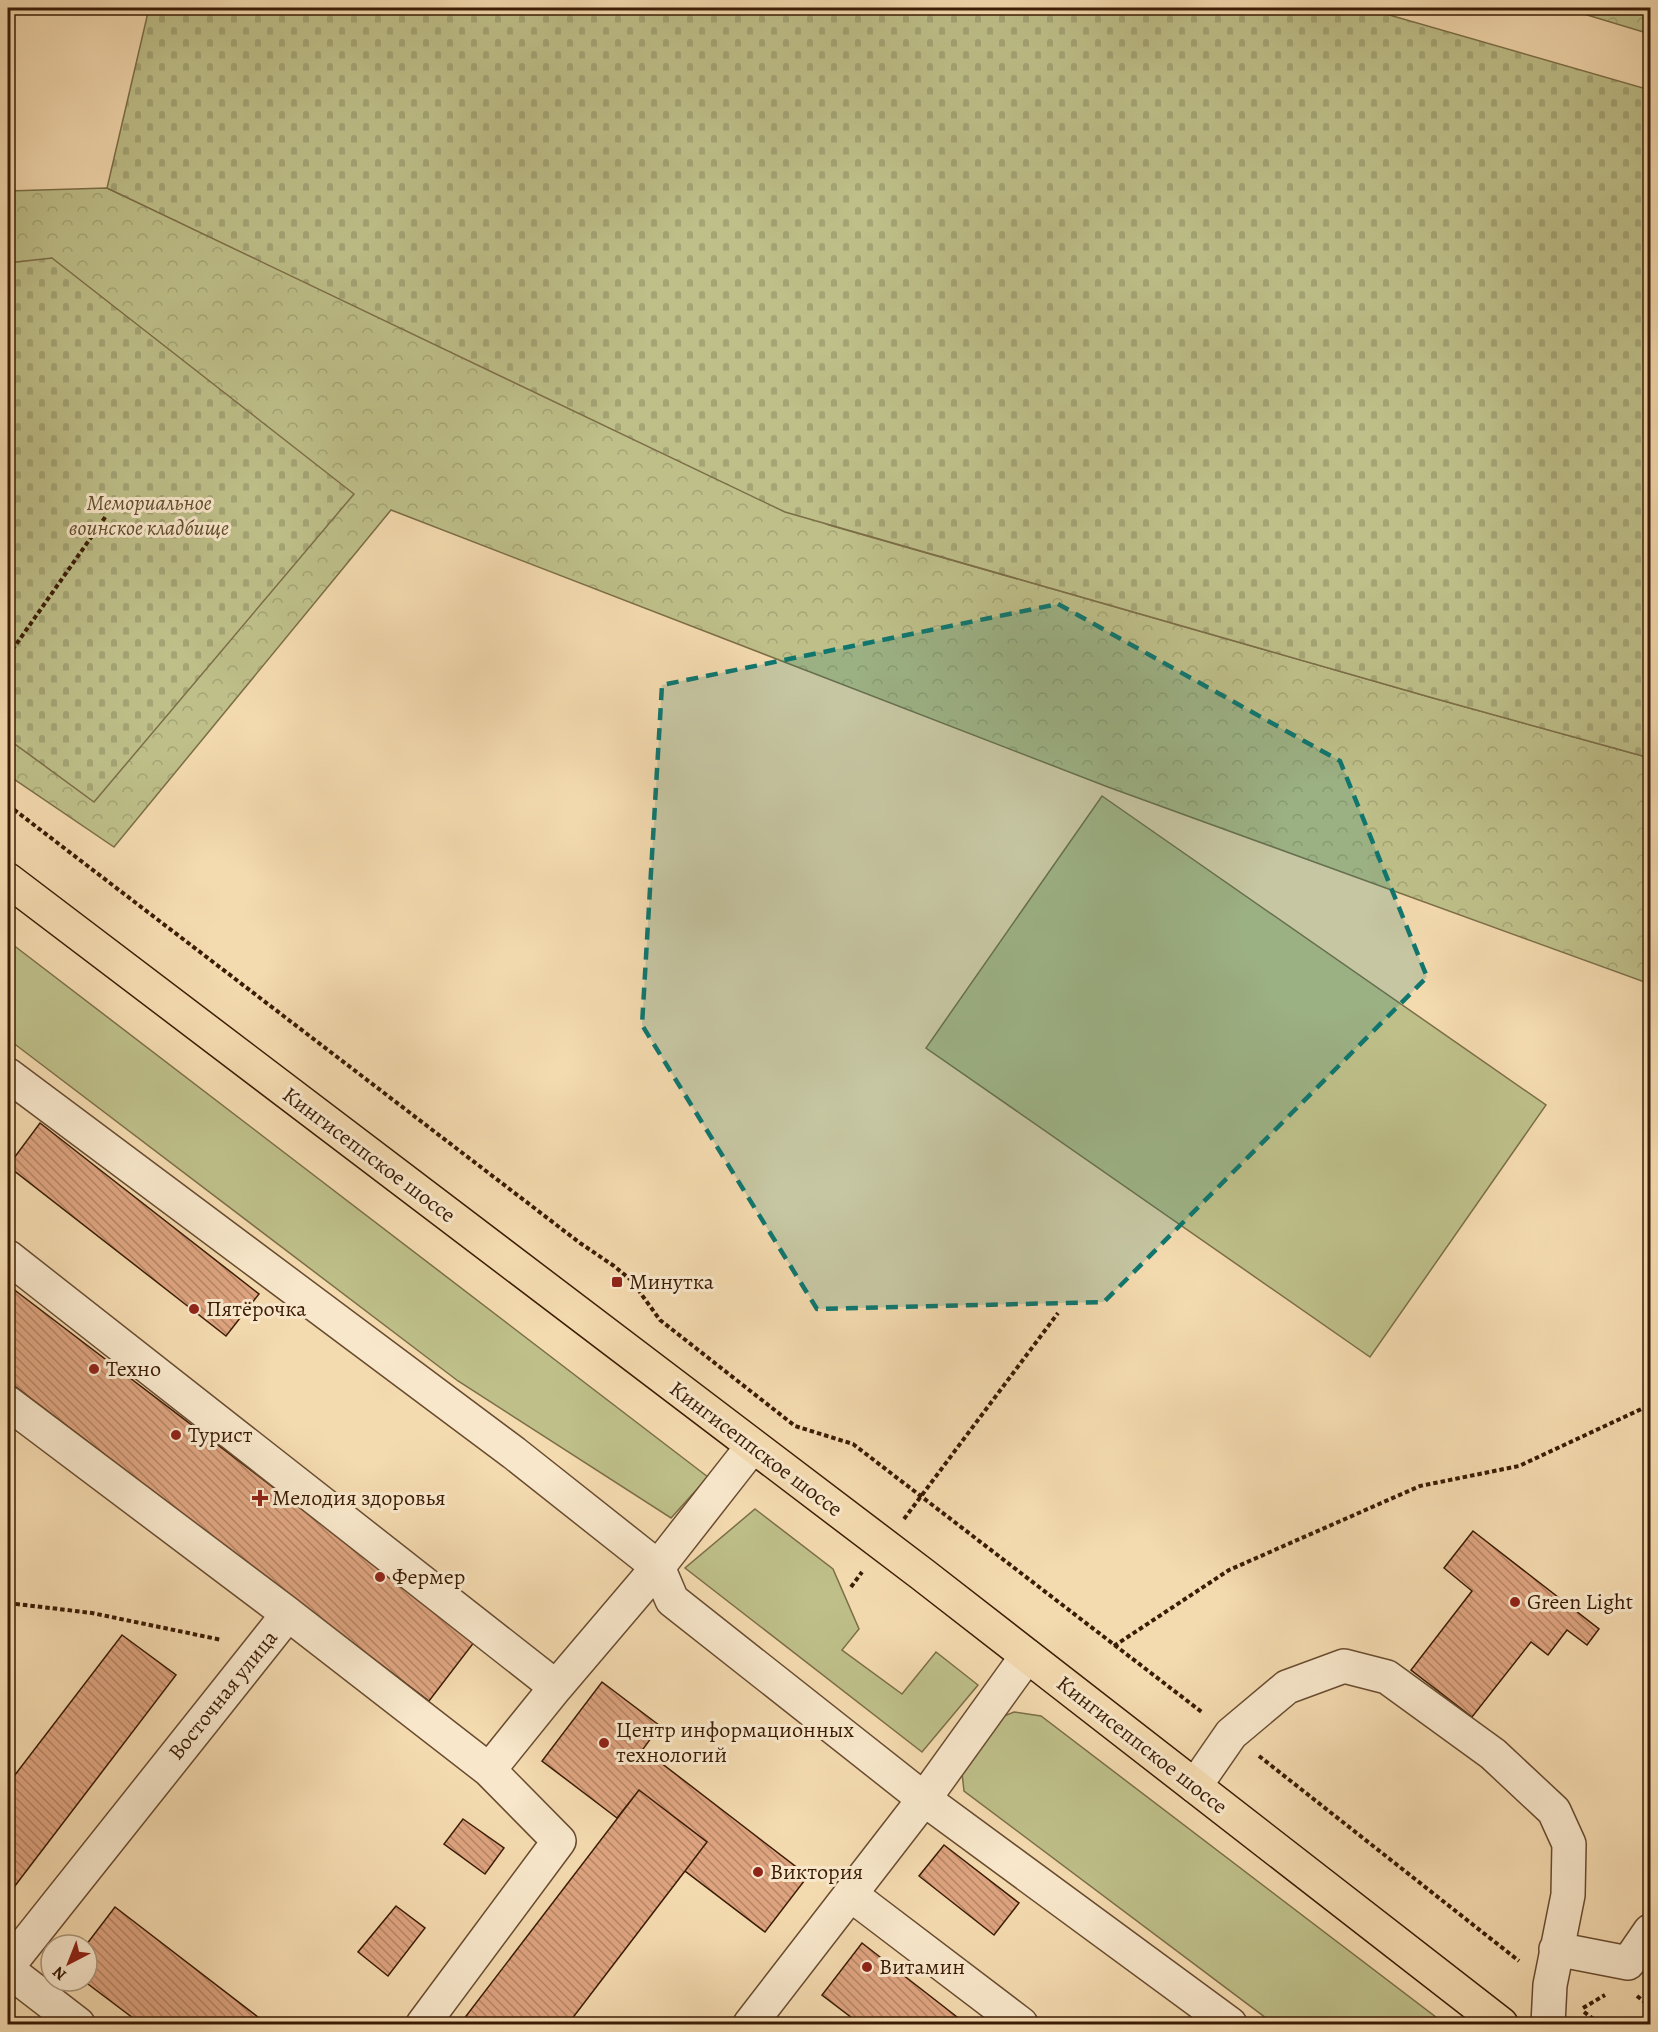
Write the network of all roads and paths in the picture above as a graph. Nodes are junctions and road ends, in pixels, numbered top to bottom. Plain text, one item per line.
1 (106, 516) dead end
2 (8, 656) edge
3 (8, 805) edge
4 (8, 880) edge
5 (8, 1075) edge
6 (8, 1257) edge
7 (1058, 1313) dead end
8 (8, 1402) edge
9 (1650, 1405) edge
10 (752, 1447) junction
11 (922, 1497) junction
12 (883, 1545) junction
13 (658, 1567) junction
14 (851, 1587) dead end
15 (8, 1603) edge
16 (288, 1614) junction
17 (1114, 1646) junction
18 (261, 1648) junction
19 (1027, 1656) junction
20 (556, 1687) junction
21 (1232, 1734) junction
22 (489, 1770) junction
23 (1195, 1786) junction
24 (924, 1799) junction
25 (850, 1894) junction
26 (1650, 1931) edge
27 (1556, 1949) junction
28 (8, 1968) edge
29 (1550, 1985) junction
30 (78, 2025) edge
31 (423, 2025) edge
32 (750, 2025) edge
33 (1021, 2025) edge
34 (1230, 2025) edge
35 (1501, 2025) edge
36 (1548, 2025) edge
37 (1600, 2025) edge

1 - 2 path
3 - 11 path
4 - 10 highway, Кингисеппское шоссе
5 - 13 street
6 - 20 street
7 - 11 path
8 - 16 street, Восточная улица
9 - 17 path
10 - 12 highway, Кингисеппское шоссе
10 - 13 street
11 - 12 path
11 - 17 path
12 - 14 path
12 - 19 highway, Кингисеппское шоссе
13 - 20 street
13 - 24 street
15 - 18 path
16 - 18 street, Восточная улица
16 - 22 street
17 - 21 path
18 - 28 street, Восточная улица
19 - 23 highway, Кингисеппское шоссе
19 - 24 street
20 - 22 street
21 - 23 street
21 - 27 street
21 - 29 path
22 - 31 street
23 - 35 highway, Кингисеппское шоссе
24 - 25 street
24 - 34 street
25 - 32 street
25 - 33 street
26 - 27 street
27 - 29 street
28 - 30 street
29 - 36 street
29 - 37 path

